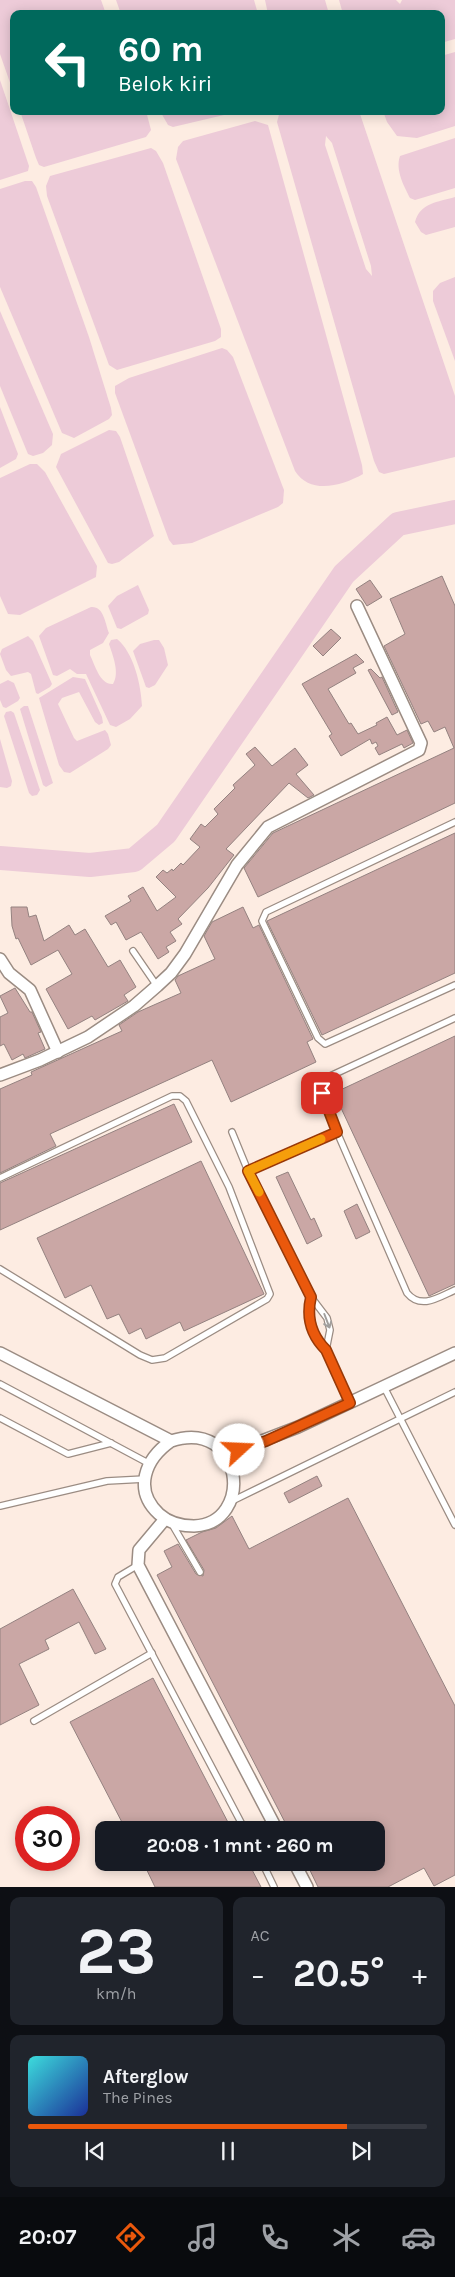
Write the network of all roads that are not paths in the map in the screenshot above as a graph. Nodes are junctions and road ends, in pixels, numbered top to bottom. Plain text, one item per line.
1 (357, 606) dead end
2 (455, 822) edge
3 (133, 951) dead end
4 (0, 959) edge
5 (455, 985) edge
6 (157, 986) junction
7 (455, 1018) edge
8 (58, 1052) junction
9 (1, 1071) edge
10 (232, 1132) dead end
11 (337, 1132) junction
12 (248, 1171) junction
13 (0, 1178) edge
14 (0, 1269) edge
15 (455, 1290) edge
16 (311, 1297) junction
17 (326, 1350) junction
18 (0, 1353) edge
19 (455, 1353) edge
20 (0, 1384) edge
21 (384, 1387) junction
22 (455, 1392) edge
23 (350, 1403) junction
24 (0, 1418) edge
25 (399, 1419) junction
26 (170, 1441) junction
27 (111, 1443) junction
28 (226, 1455) junction
29 (148, 1463) junction
30 (145, 1478) junction
31 (230, 1502) junction
32 (0, 1506) edge
33 (168, 1521) junction
34 (455, 1525) edge
35 (138, 1565) junction
36 (200, 1572) dead end
37 (152, 1653) junction
38 (34, 1721) dead end
39 (239, 1821) edge
40 (272, 1821) edge
41 (266, 1871) edge
42 (299, 1871) edge
43 (274, 1887) edge
44 (307, 1887) edge

1 - 6 street
2 - 5 lane
3 - 6 lane
4 - 8 street
6 - 8 street
7 - 11 lane
8 - 9 street
10 - 12 lane
11 - 12 lane
11 - 15 lane
12 - 16 lane
13 - 14 lane
16 - 17 lane
16 -> 17 lane
17 - 23 lane
18 - 26 street
19 - 21 street
20 - 27 lane
21 - 23 street
21 - 25 lane
22 - 25 lane
23 - 28 street
24 - 27 lane
25 - 31 lane
25 - 34 lane
26 - 28 street
26 - 29 street
27 - 29 lane
28 - 31 street
29 - 30 street
30 - 32 lane
30 - 33 street
31 - 33 street
33 - 35 street
33 - 36 lane
35 - 37 lane
35 - 40 street
37 - 38 lane
37 - 39 lane
41 - 43 lane
42 - 44 street

